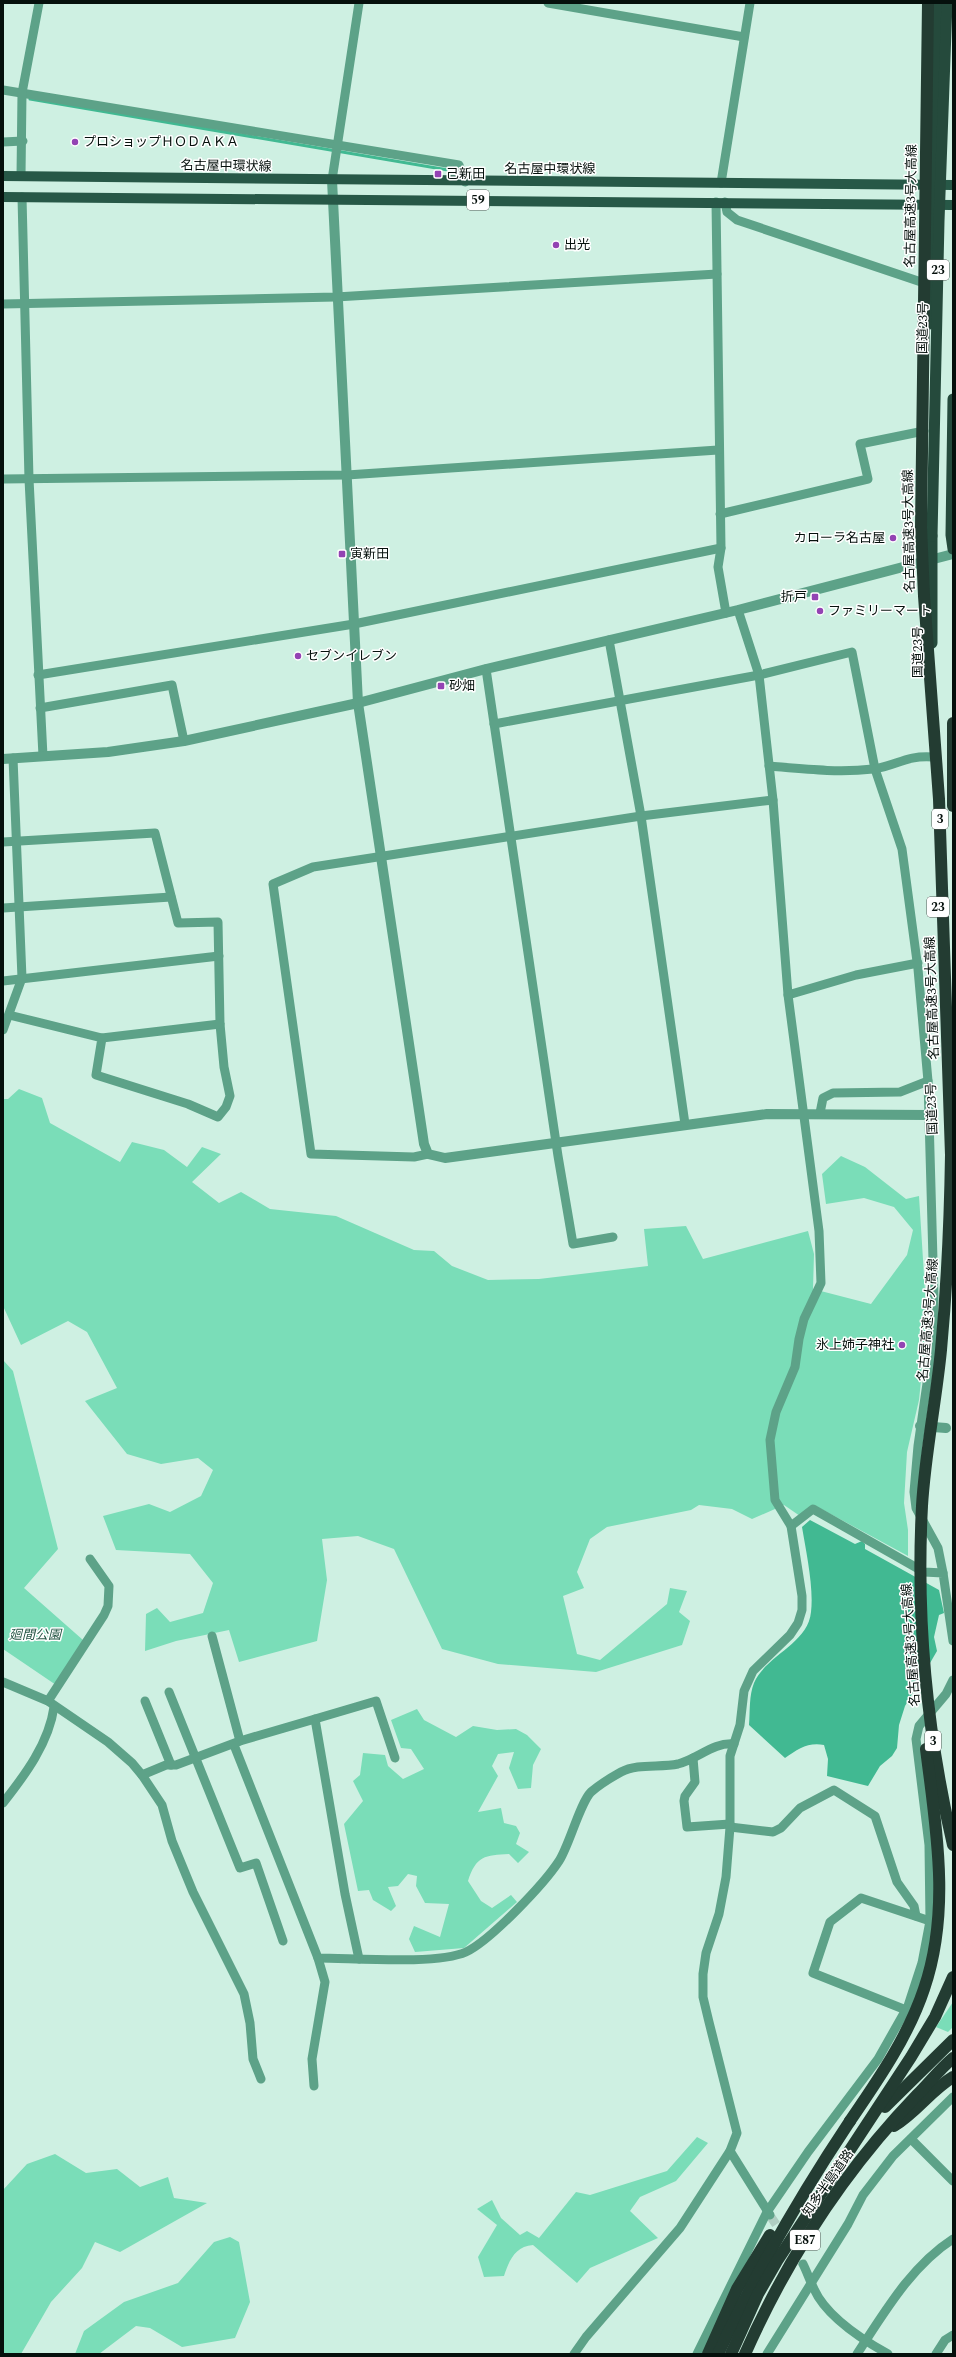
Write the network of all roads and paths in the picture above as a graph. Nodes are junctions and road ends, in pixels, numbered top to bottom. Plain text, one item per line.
1 (39, 3) edge
2 (359, 3) edge
3 (548, 3) edge
4 (750, 3) edge
5 (928, 3) edge
6 (938, 3) edge
7 (947, 3) edge
8 (744, 37) junction
9 (3, 90) edge
10 (22, 96) junction
11 (23, 141) junction
12 (3, 142) edge
13 (335, 146) junction
14 (3, 176) edge
15 (21, 176) junction
16 (332, 180) junction
17 (465, 182) junction
18 (721, 183) junction
19 (932, 185) junction
20 (953, 185) edge
21 (3, 197) edge
22 (22, 197) junction
23 (332, 199) junction
24 (721, 202) junction
25 (931, 205) junction
26 (953, 205) edge
27 (716, 274) junction
28 (931, 285) junction
29 (336, 298) junction
30 (3, 304) edge
31 (25, 304) junction
32 (953, 399) edge
33 (924, 431) junction
34 (718, 450) junction
35 (346, 474) junction
36 (3, 479) edge
37 (29, 479) junction
38 (720, 514) junction
39 (721, 548) junction
40 (953, 549) edge
41 (953, 554) edge
42 (932, 559) junction
43 (738, 610) junction
44 (726, 613) junction
45 (354, 624) junction
46 (609, 640) junction
47 (486, 669) junction
48 (38, 674) junction
49 (759, 674) junction
50 (619, 702) junction
51 (358, 703) junction
52 (40, 708) junction
53 (953, 723) edge
54 (494, 724) junction
55 (184, 741) junction
56 (42, 756) junction
57 (933, 757) junction
58 (8, 759) edge
59 (769, 766) junction
60 (875, 769) junction
61 (773, 800) junction
62 (953, 806) edge
63 (641, 816) junction
64 (512, 835) junction
65 (3, 842) edge
66 (17, 842) junction
67 (380, 857) junction
68 (171, 897) junction
69 (18, 907) junction
70 (3, 908) edge
71 (219, 956) junction
72 (918, 963) junction
73 (22, 978) junction
74 (3, 981) edge
75 (788, 995) junction
76 (9, 1015) junction
77 (220, 1024) junction
78 (3, 1030) edge
79 (102, 1038) junction
80 (928, 1081) junction
81 (820, 1112) junction
82 (804, 1114) junction
83 (928, 1115) junction
84 (685, 1124) junction
85 (556, 1142) junction
86 (428, 1154) junction
87 (613, 1237) dead end
88 (953, 1254) edge
89 (920, 1426) junction
90 (946, 1428) dead end
91 (791, 1526) junction
92 (90, 1559) dead end
93 (943, 1573) junction
94 (921, 1635) junction
95 (212, 1636) dead end
96 (953, 1641) edge
97 (953, 1680) edge
98 (3, 1682) edge
99 (169, 1692) dead end
100 (145, 1702) dead end
101 (51, 1704) junction
102 (315, 1719) junction
103 (237, 1743) junction
104 (734, 1744) junction
105 (194, 1757) junction
106 (395, 1758) dead end
107 (693, 1758) junction
108 (171, 1765) junction
109 (142, 1775) junction
110 (3, 1803) edge
111 (730, 1826) junction
112 (953, 1845) edge
113 (916, 1916) junction
114 (930, 1921) junction
115 (283, 1941) dead end
116 (318, 1958) junction
117 (359, 1958) junction
118 (953, 1977) edge
119 (906, 2010) junction
120 (953, 2040) edge
121 (953, 2058) edge
122 (953, 2077) edge
123 (261, 2079) dead end
124 (314, 2086) dead end
125 (953, 2097) edge
126 (880, 2135) junction
127 (910, 2138) junction
128 (849, 2149) junction
129 (730, 2151) junction
130 (953, 2181) edge
131 (800, 2198) junction
132 (769, 2214) junction
133 (953, 2239) edge
134 (803, 2264) tunnel mouth
135 (812, 2281) junction
136 (953, 2335) edge
137 (866, 2341) junction
138 (574, 2354) edge
139 (697, 2354) edge
140 (708, 2354) edge
141 (718, 2354) edge
142 (731, 2354) edge
143 (745, 2354) edge
144 (767, 2354) edge
145 (857, 2354) edge
146 (888, 2354) edge
147 (936, 2354) edge

1 - 10 street
2 - 13 street
3 - 8 street
4 - 8 street
5 - 94 highway, 名古屋高速3号大高線 / 3, bridge
6 - 19 highway, 23
7 - 42 highway, 国道23号 / 23, bridge
8 - 18 street
9 - 10 street
10 - 11 street
10 - 13 street
11 - 12 street
11 - 15 street
13 - 16 street
13 - 17 street
14 - 15 main road, 名古屋中環状線 / 59
15 - 16 main road, 名古屋中環状線 / 59
16 - 17 main road, 名古屋中環状線 / 59
16 - 23 street
17 - 18 main road, 名古屋中環状線 / 59
18 - 19 main road, 名古屋中環状線 / 59
19 - 20 main road, 名古屋中環状線 / 59
19 - 25 highway, 23
21 - 22 main road, 59
22 - 23 main road, 59
22 - 31 street
23 - 24 main road, 59
23 - 29 street
24 - 25 main road, 59
24 - 27 street
24 - 28 street
25 - 26 main road, 59
25 - 28 highway, 23
27 - 29 street
27 - 34 street
28 - 33 highway, 23
29 - 31 street
29 - 35 street
30 - 31 street
31 - 37 street
32 - 40 highway
33 - 38 street
33 - 42 highway, 23
34 - 35 street
34 - 38 street
35 - 37 street
35 - 45 street
36 - 37 street
37 - 48 street
38 - 39 street
39 - 44 street
39 - 45 street
41 - 42 street
42 - 43 street
42 - 57 highway, 国道23号 / 23
43 - 44 street
43 - 49 street
44 - 46 street
45 - 48 street
45 - 51 street
46 - 47 street
46 - 50 street
47 - 51 street
47 - 54 street
48 - 52 street
49 - 50 street
49 - 59 street
49 - 60 street
50 - 54 street
50 - 63 street
51 - 55 street
51 - 67 street
52 - 55 street
52 - 56 street
53 - 62 highway, 3
54 - 64 street
55 - 56 street
56 - 58 street
57 - 60 street
57 - 88 highway, 国道23号 / 23
58 - 66 street
59 - 60 street
59 - 61 street
60 - 72 street
61 - 63 street
61 - 75 street
63 - 64 street
63 - 84 street
64 - 67 street
64 - 85 street
65 - 66 street
66 - 68 street
66 - 69 street
67 - 86 street
67 - 86 street
68 - 69 street
68 - 71 street
69 - 70 street
69 - 73 street
71 - 73 street
71 - 77 street
72 - 75 street
72 - 80 street
73 - 74 street
73 - 76 street
75 - 82 street
76 - 78 street
76 - 79 street
77 - 79 street
77 - 79 street
80 - 81 street
80 - 83 street
81 - 82 street
81 - 83 street
82 - 84 street
82 - 91 street
83 - 89 street
84 - 85 street
85 - 86 street
85 - 87 street
89 - 90 street
89 - 93 street
91 - 93 street
91 - 104 street
92 - 101 street
93 - 96 street
94 - 112 highway, 名古屋高速3号大高線 / 3, bridge
94 - 131 highway, bridge
95 - 103 street
97 - 114 street
98 - 101 street
99 - 105 street
100 - 108 street
101 - 109 street
101 - 110 street
102 - 103 street
102 - 106 street
102 - 117 street
103 - 105 street
103 - 116 street
104 - 107 street
104 - 111 street
105 - 108 street
105 - 115 street
107 - 111 street
107 - 117 street
108 - 109 street
109 - 123 street
111 - 113 street
111 - 129 street
113 - 114 street
113 - 119 street
114 - 119 street
116 - 117 street
116 - 124 street
118 - 128 highway
119 - 132 street
120 - 128 highway, E87
121 - 126 highway, E87
122 - 126 highway
125 - 127 street
126 - 143 highway, 知多半島道路 / E87
127 - 130 street
127 - 135 street
128 - 142 highway, 知多半島道路 / E87
129 - 132 street
129 - 138 street
131 - 140 highway
131 - 141 highway
132 - 139 street
133 - 137 street
134 - 135 street
135 - 137 street
135 - 144 street
136 - 147 street
137 - 145 street
137 - 146 street

